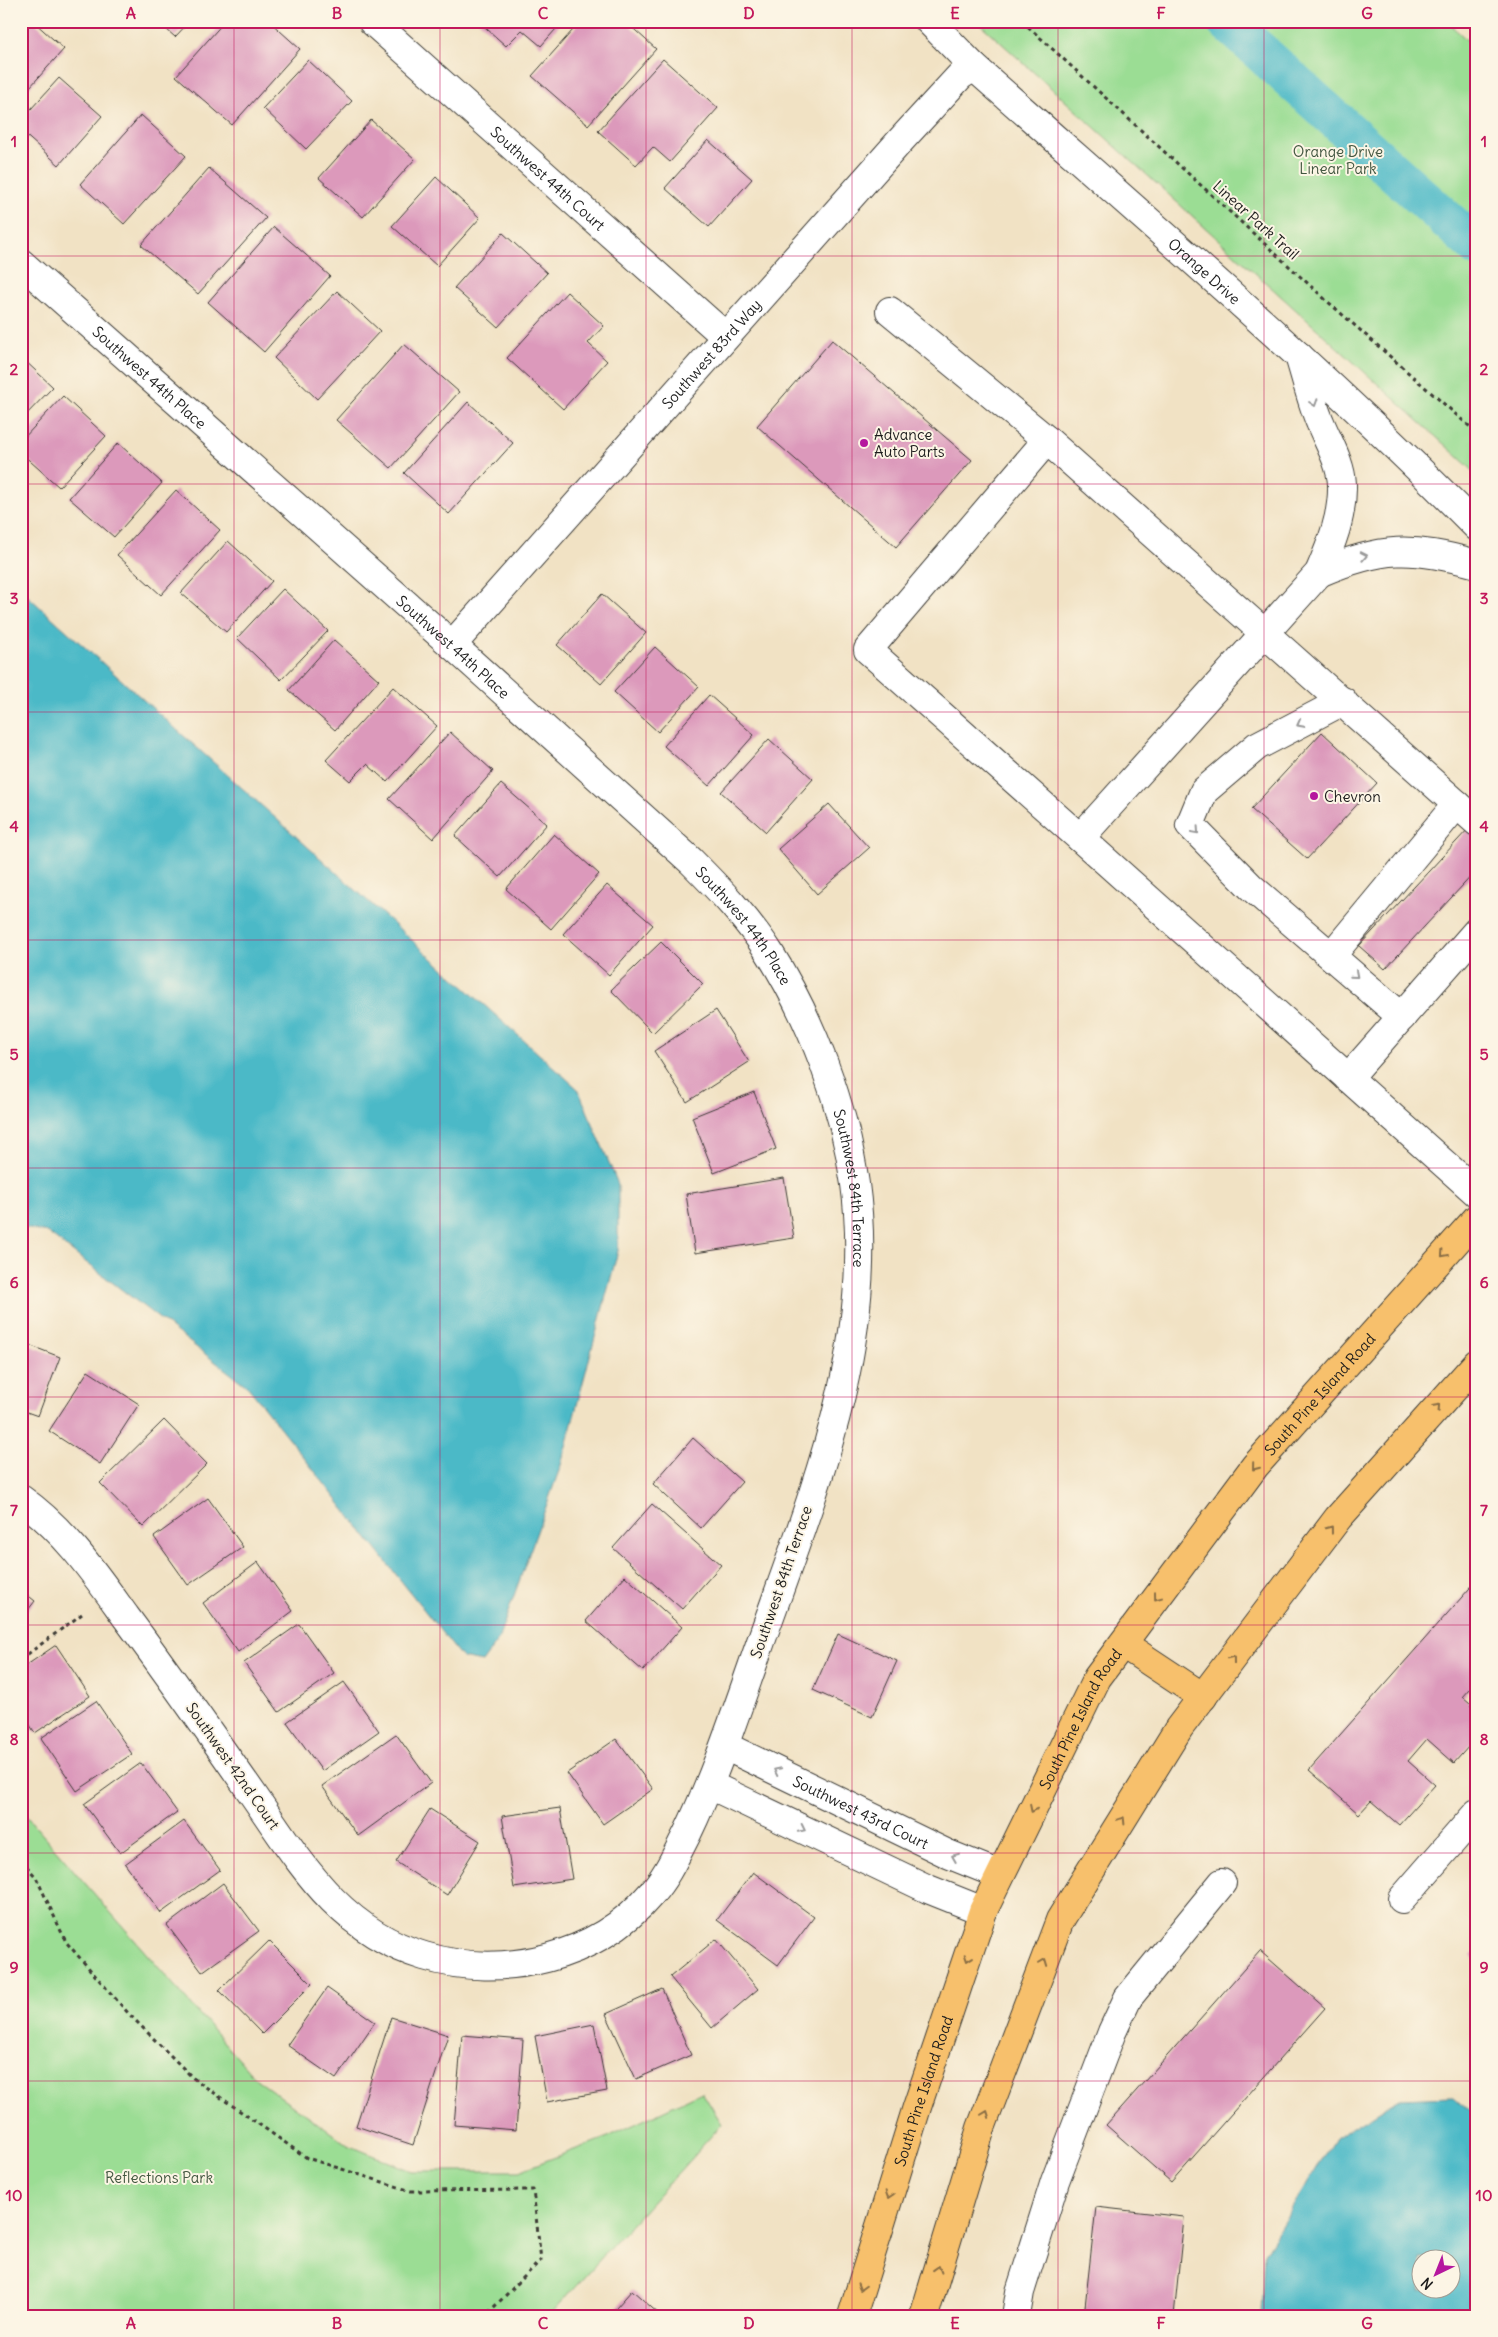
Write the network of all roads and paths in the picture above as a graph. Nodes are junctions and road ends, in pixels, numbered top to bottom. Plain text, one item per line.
1 (372, 21) edge
2 (929, 21) edge
3 (1022, 21) edge
4 (974, 67) junction
5 (21, 263) edge
6 (890, 311) dead end
7 (725, 336) junction
8 (1299, 356) junction
9 (1477, 432) edge
10 (1047, 440) junction
11 (1477, 527) edge
12 (1477, 564) edge
13 (1319, 573) junction
14 (1266, 633) junction
15 (452, 645) junction
16 (1343, 701) junction
17 (1467, 813) edge
18 (1080, 838) junction
19 (1477, 931) edge
20 (1332, 955) junction
21 (1402, 1017) junction
22 (827, 1076) joint
23 (1348, 1078) junction
24 (1477, 1193) edge
25 (1477, 1218) edge
26 (1477, 1362) edge
27 (21, 1498) edge
28 (85, 1612) dead end
29 (1123, 1644) junction
30 (21, 1659) edge
31 (1203, 1698) junction
32 (724, 1746) junction
33 (710, 1785) junction
34 (1477, 1813) edge
35 (21, 1860) edge
36 (1000, 1875) junction
37 (1222, 1883) dead end
38 (1402, 1899) dead end
39 (983, 1911) junction
40 (490, 1968) joint
41 (485, 2316) edge
42 (852, 2316) edge
43 (924, 2316) edge
44 (1016, 2316) edge

1 - 7 street, Southwest 44th Court
2 - 4 street, Orange Drive
3 - 9 path, Linear Park Trail
4 - 7 street, Southwest 83rd Way
4 - 8 street, Orange Drive
5 - 15 street, Southwest 44th Place
6 - 10 street
7 - 15 street, Southwest 83rd Way
8 - 11 street, Orange Drive
8 -> 13 street
10 - 14 street
10 - 18 street
13 -> 12 street
13 - 14 street
14 - 16 street
14 - 18 street
15 - 22 street, Southwest 44th Place
16 - 17 street
16 -> 20 street
17 - 20 street
18 - 23 street
19 - 21 street
20 -> 21 street
21 - 23 street
22 - 32 street, Southwest 84th Terrace
23 - 24 street
25 -> 29 main road, South Pine Island Road
31 -> 26 main road
27 - 40 street, Southwest 42nd Court
28 - 30 path
29 - 31 main road
29 -> 36 main road, South Pine Island Road
43 -> 31 main road
32 - 33 street, Southwest 84th Terrace
36 -> 32 street, Southwest 43rd Court
33 -> 39 street
33 - 40 street, Southwest 84th Terrace
34 - 38 street
35 - 41 path
36 - 39 main road, South Pine Island Road
37 - 44 street
39 -> 42 main road, South Pine Island Road

